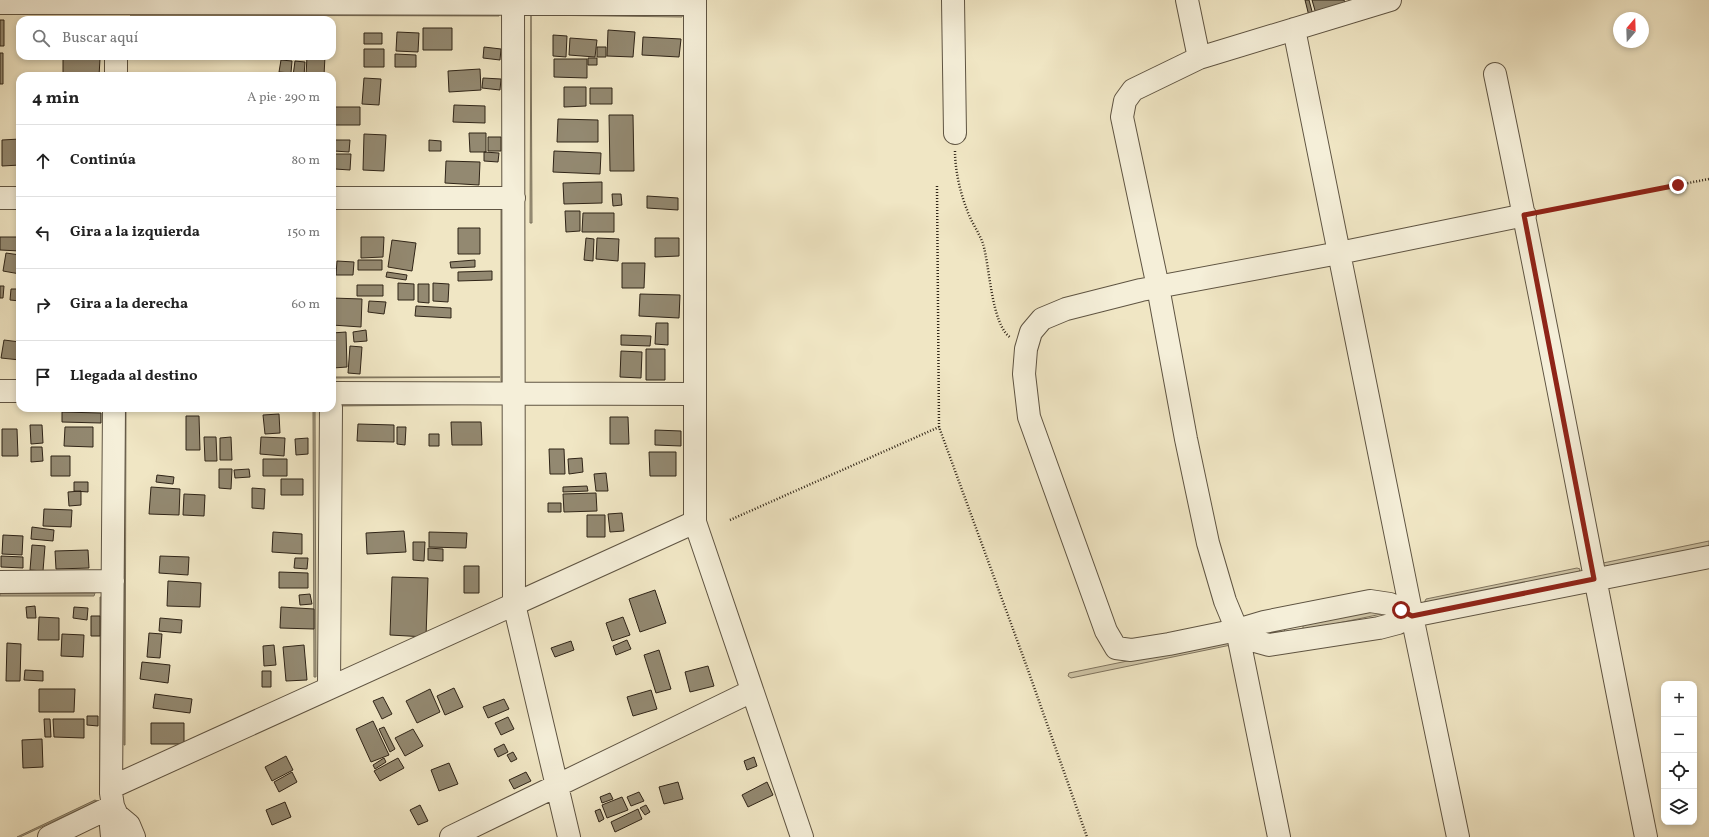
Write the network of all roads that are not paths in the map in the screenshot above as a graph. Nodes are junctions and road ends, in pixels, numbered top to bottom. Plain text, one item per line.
1 (953, 0) edge
2 (1187, 0) edge
3 (513, 2) edge
4 (695, 2) edge
5 (1378, 2) edge
6 (0, 3) edge
7 (117, 8) edge
8 (1294, 30) junction
9 (1199, 58) junction
10 (116, 60) edge
11 (116, 72) edge
12 (1495, 74) dead end
13 (955, 133) road end
14 (0, 198) edge
15 (16, 198) edge
16 (336, 198) edge
17 (514, 198) junction
18 (1524, 215) junction
19 (1339, 253) junction
20 (1158, 287) junction
21 (0, 391) edge
22 (16, 391) edge
23 (336, 392) edge
24 (515, 393) junction
25 (695, 394) junction
26 (114, 412) edge
27 (331, 412) edge
28 (695, 522) junction
29 (1709, 557) edge
30 (1594, 579) junction
31 (113, 581) junction
32 (0, 582) edge
33 (514, 604) junction
34 (1412, 616) junction
35 (1237, 630) junction
36 (329, 687) junction
37 (752, 691) junction
38 (556, 786) junction
39 (114, 802) junction
40 (49, 837) edge
41 (112, 837) edge
42 (134, 837) edge
43 (451, 837) edge
44 (568, 837) edge
45 (802, 837) edge
46 (1279, 837) edge
47 (1458, 837) edge
48 (1646, 837) edge

1 - 13 street
2 - 9 street
3 - 4 street
3 - 7 street
3 - 17 street
4 - 25 street
5 - 8 street
6 - 7 street
8 - 9 street
8 - 19 street
9 - 20 street
10 - 11 street
12 - 18 street
14 - 15 street
16 - 17 street
17 - 24 street
18 - 19 street
18 - 30 street
19 - 20 street
19 - 34 street
20 - 35 street
20 - 35 street
21 - 22 street
23 - 24 street
24 - 25 street
24 - 33 street
25 - 28 street
26 - 31 street
27 - 36 street
28 - 33 street
28 - 37 street
29 - 30 street
30 - 34 street
30 - 48 street
31 - 32 street
31 - 39 street
33 - 36 street
33 - 38 street
34 - 35 street
34 - 35 street
34 - 47 street
35 - 46 street
36 - 39 street
37 - 38 street
37 - 45 street
38 - 43 street
38 - 44 street
39 - 40 street
39 - 41 street
39 - 42 street

